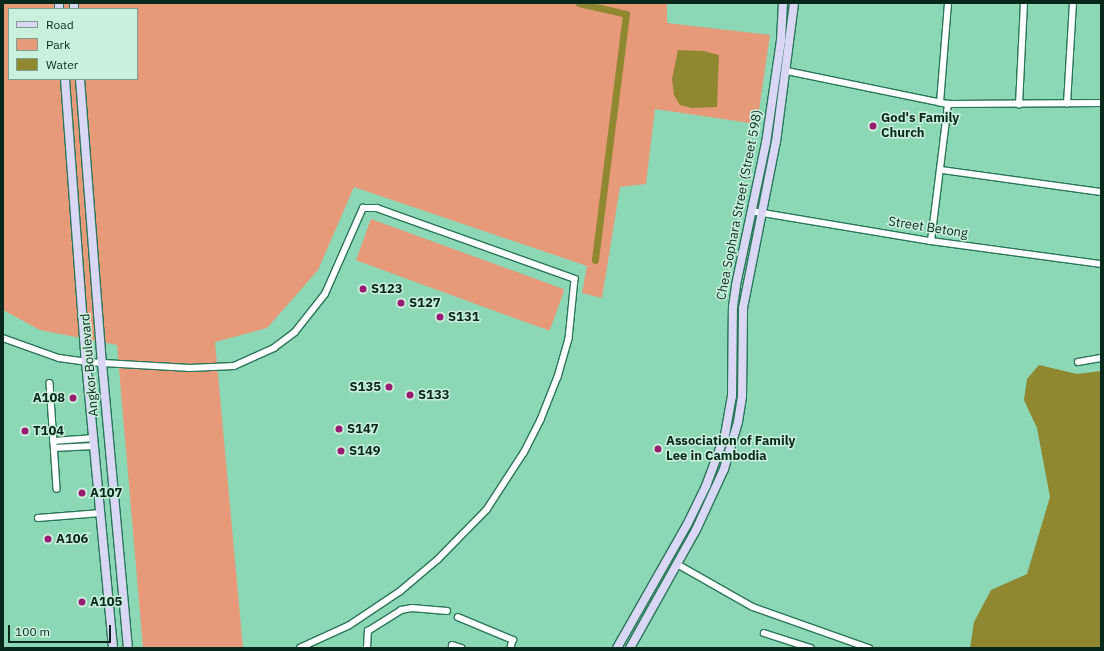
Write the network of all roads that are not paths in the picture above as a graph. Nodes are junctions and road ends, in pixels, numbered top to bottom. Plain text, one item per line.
1 (783, 3) edge
2 (794, 3) edge
3 (948, 3) edge
4 (1024, 3) edge
5 (1073, 3) edge
6 (787, 71) junction
7 (65, 80) edge
8 (80, 80) edge
9 (940, 103) junction
10 (1101, 103) edge
11 (948, 104) junction
12 (1068, 104) junction
13 (1019, 105) junction
14 (942, 170) junction
15 (1101, 192) edge
16 (751, 211) junction
17 (761, 213) junction
18 (931, 241) junction
19 (1101, 264) edge
20 (3, 338) edge
21 (1101, 358) edge
22 (86, 362) junction
23 (1078, 362) dead end
24 (102, 363) junction
25 (50, 382) dead end
26 (53, 441) junction
27 (94, 442) junction
28 (54, 448) junction
29 (57, 489) dead end
30 (101, 513) junction
31 (38, 518) dead end
32 (677, 564) junction
33 (447, 611) dead end
34 (458, 617) dead end
35 (764, 633) dead end
36 (452, 645) dead end
37 (113, 648) edge
38 (128, 648) edge
39 (301, 648) edge
40 (367, 648) edge
41 (462, 648) edge
42 (511, 648) edge
43 (617, 648) edge
44 (630, 648) edge
45 (811, 648) edge
46 (869, 648) edge

1 - 16 main road, Chea Sophara Street (Street 598)
2 - 6 main road, Chea Sophara Street (Street 598)
3 - 9 street
4 - 13 street
5 - 12 street
6 - 9 street
6 - 17 main road, Chea Sophara Street (Street 598)
7 - 22 main road, Angkor Boulevard
8 - 24 main road, Angkor Boulevard
9 - 11 street
10 - 12 street
11 - 13 street
11 - 14 street
12 - 13 street
14 - 15 street
14 - 18 street
16 - 17 street, Street Betong
16 - 43 main road, Chea Sophara Street (Street 598)
17 - 18 street, Street Betong
17 - 32 main road, Chea Sophara Street (Street 598)
18 - 19 street, Street Betong
20 - 22 street
21 - 23 street
22 - 24 street
22 - 27 main road, Angkor Boulevard
24 - 38 main road, Angkor Boulevard
24 - 39 street
25 - 26 street
26 - 27 street
26 - 28 street
27 - 28 street
27 - 30 main road, Angkor Boulevard
28 - 29 street
30 - 31 street
30 - 37 main road, Angkor Boulevard
32 - 44 main road, Chea Sophara Street (Street 598)
32 - 46 street
33 - 40 street
34 - 42 street
35 - 45 street
36 - 41 street

